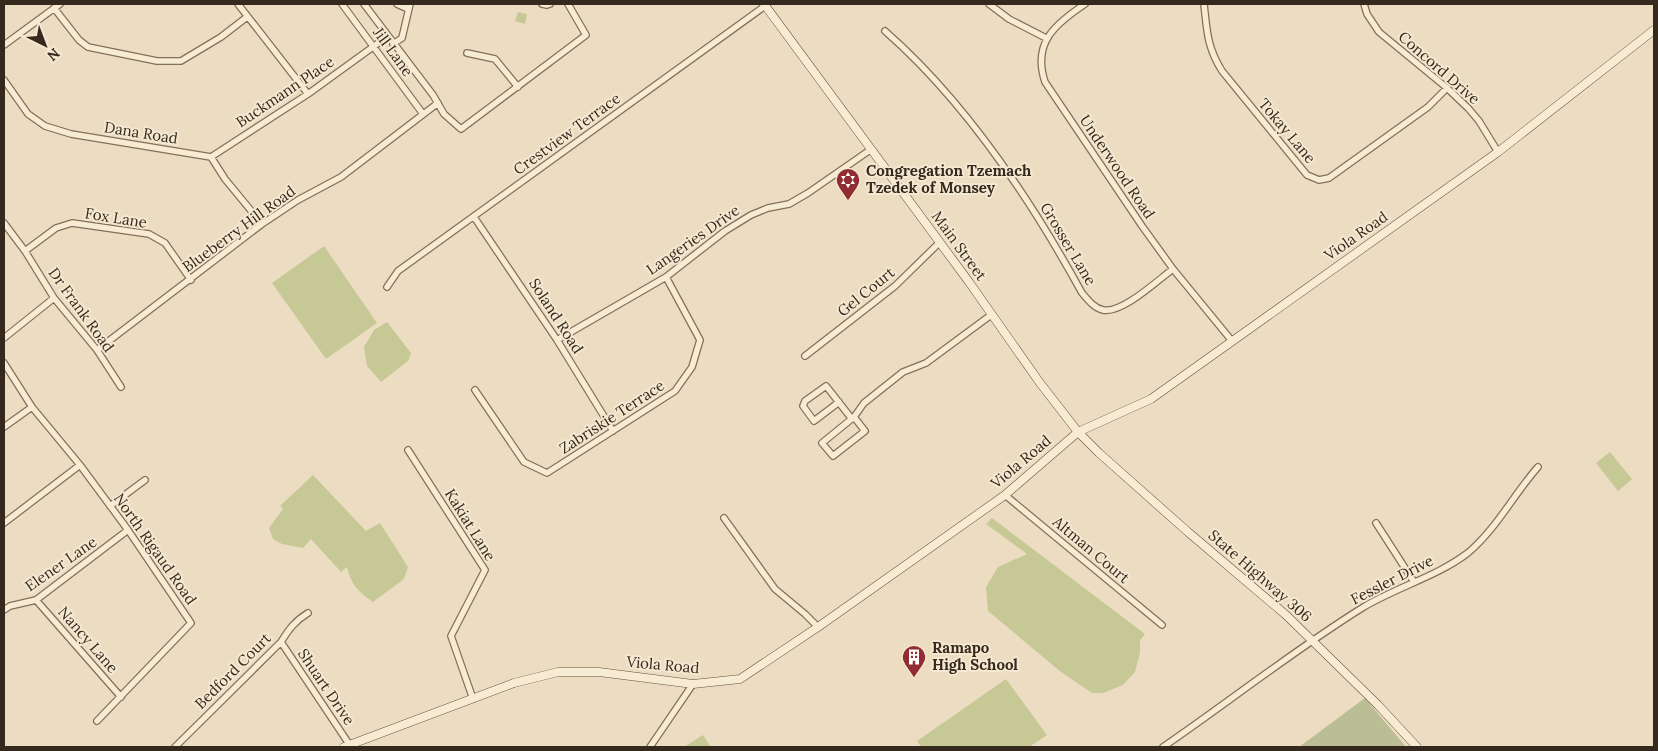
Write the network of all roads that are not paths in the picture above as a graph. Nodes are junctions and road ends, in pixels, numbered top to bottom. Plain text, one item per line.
1 (60, 4) edge
2 (238, 4) edge
3 (342, 4) edge
4 (364, 4) edge
5 (397, 4) edge
6 (542, 4) edge
7 (550, 4) edge
8 (568, 4) edge
9 (989, 4) edge
10 (1085, 4) edge
11 (1204, 4) edge
12 (1364, 4) edge
13 (764, 5) edge
14 (409, 7) edge
15 (54, 8) junction
16 (247, 17) junction
17 (1654, 30) edge
18 (886, 31) dead end
19 (388, 36) junction
20 (1046, 38) junction
21 (394, 44) junction
22 (4, 45) edge
23 (373, 47) junction
24 (467, 53) dead end
25 (4, 80) edge
26 (518, 87) junction
27 (1447, 88) junction
28 (308, 94) junction
29 (438, 103) junction
30 (423, 114) junction
31 (870, 150) junction
32 (1498, 152) junction
33 (211, 156) junction
34 (474, 217) junction
35 (4, 223) edge
36 (262, 224) junction
37 (939, 243) junction
38 (25, 251) junction
39 (1173, 269) junction
40 (666, 277) junction
41 (192, 280) junction
42 (386, 287) dead end
43 (54, 298) junction
44 (992, 315) junction
45 (4, 338) edge
46 (557, 340) junction
47 (1232, 341) junction
48 (97, 350) junction
49 (805, 356) dead end
50 (4, 363) edge
51 (121, 387) dead end
52 (475, 390) dead end
53 (839, 402) junction
54 (32, 406) junction
55 (853, 418) junction
56 (4, 427) edge
57 (614, 432) junction
58 (1078, 432) junction
59 (408, 450) dead end
60 (80, 465) junction
61 (1538, 467) dead end
62 (145, 480) dead end
63 (1005, 495) junction
64 (110, 506) junction
65 (724, 518) dead end
66 (4, 523) edge
67 (1376, 523) dead end
68 (128, 530) junction
69 (1414, 582) junction
70 (36, 600) junction
71 (4, 610) edge
72 (308, 613) dead end
73 (1162, 625) dead end
74 (818, 627) junction
75 (1313, 640) junction
76 (281, 642) junction
77 (693, 684) junction
78 (121, 697) junction
79 (473, 699) junction
80 (97, 721) dead end
81 (348, 746) edge
82 (175, 747) edge
83 (650, 747) edge
84 (1163, 747) edge
85 (1417, 747) edge

1 - 15 street
2 - 16 street
3 - 23 street, Jill Lane
4 - 19 street
5 - 14 street
6 - 7 street
8 - 26 street
9 - 20 street
10 - 20 street
11 - 27 street, Tokay Lane
12 - 27 street, Concord Drive
13 - 31 street, Main Street
13 - 34 street, Crestview Terrace
14 - 21 street
15 - 16 street
15 - 22 street
16 - 28 street
17 - 32 street, Viola Road
18 - 39 street, Grosser Lane
19 - 21 street
19 - 23 street, Buckmann Place
20 - 39 street, Underwood Road
21 - 29 street
23 - 28 street, Buckmann Place
23 - 30 street, Jill Lane
24 - 26 street
25 - 33 street, Dana Road
26 - 29 street
27 - 32 street, Concord Drive
28 - 33 street, Buckmann Place
29 - 30 street, Blueberry Hill Road
30 - 36 street, Blueberry Hill Road
31 - 37 street, Main Street
31 - 40 street, Langeries Drive
32 - 47 street, Viola Road
33 - 36 street
34 - 42 street, Crestview Terrace
34 - 46 street, Soland Road
35 - 38 street, Dr Frank Road
36 - 41 street, Blueberry Hill Road
37 - 44 street, Main Street
37 - 49 street, Gel Court
38 - 41 street, Fox Lane
38 - 43 street, Dr Frank Road
39 - 47 street, Underwood Road
40 - 46 street, Langeries Drive
40 - 57 street, Zabriskie Terrace
41 - 48 street, Blueberry Hill Road
43 - 45 street
43 - 48 street, Dr Frank Road
44 - 55 street
44 - 58 street, Main Street
46 - 57 street, Soland Road
47 - 58 street, Viola Road
48 - 51 street, Dr Frank Road
50 - 54 street, North Rigaud Road
52 - 57 street, Zabriskie Terrace
53 - 53 street
53 - 55 street
54 - 56 street
54 - 60 street, North Rigaud Road
55 - 55 street
58 - 63 street, Viola Road
58 - 75 street, State Highway 306
59 - 79 street, Kakiat Lane
60 - 64 street, North Rigaud Road
60 - 66 street
61 - 69 street, Fessler Drive
62 - 64 street
63 - 73 street, Altman Court
63 - 74 street, Viola Road
64 - 68 street, North Rigaud Road
65 - 74 street
67 - 69 street
68 - 70 street, Elener Lane
68 - 78 street, North Rigaud Road
69 - 75 street, Fessler Drive
70 - 71 street, Elener Lane
70 - 78 street, Nancy Lane
72 - 76 street, Bedford Court
74 - 77 street, Viola Road
75 - 84 street, Fessler Drive
75 - 85 street, State Highway 306
76 - 81 street, Shuart Drive
76 - 82 street, Bedford Court
77 - 79 street, Viola Road
77 - 83 street
78 - 80 street, North Rigaud Road
79 - 81 street, Viola Road

